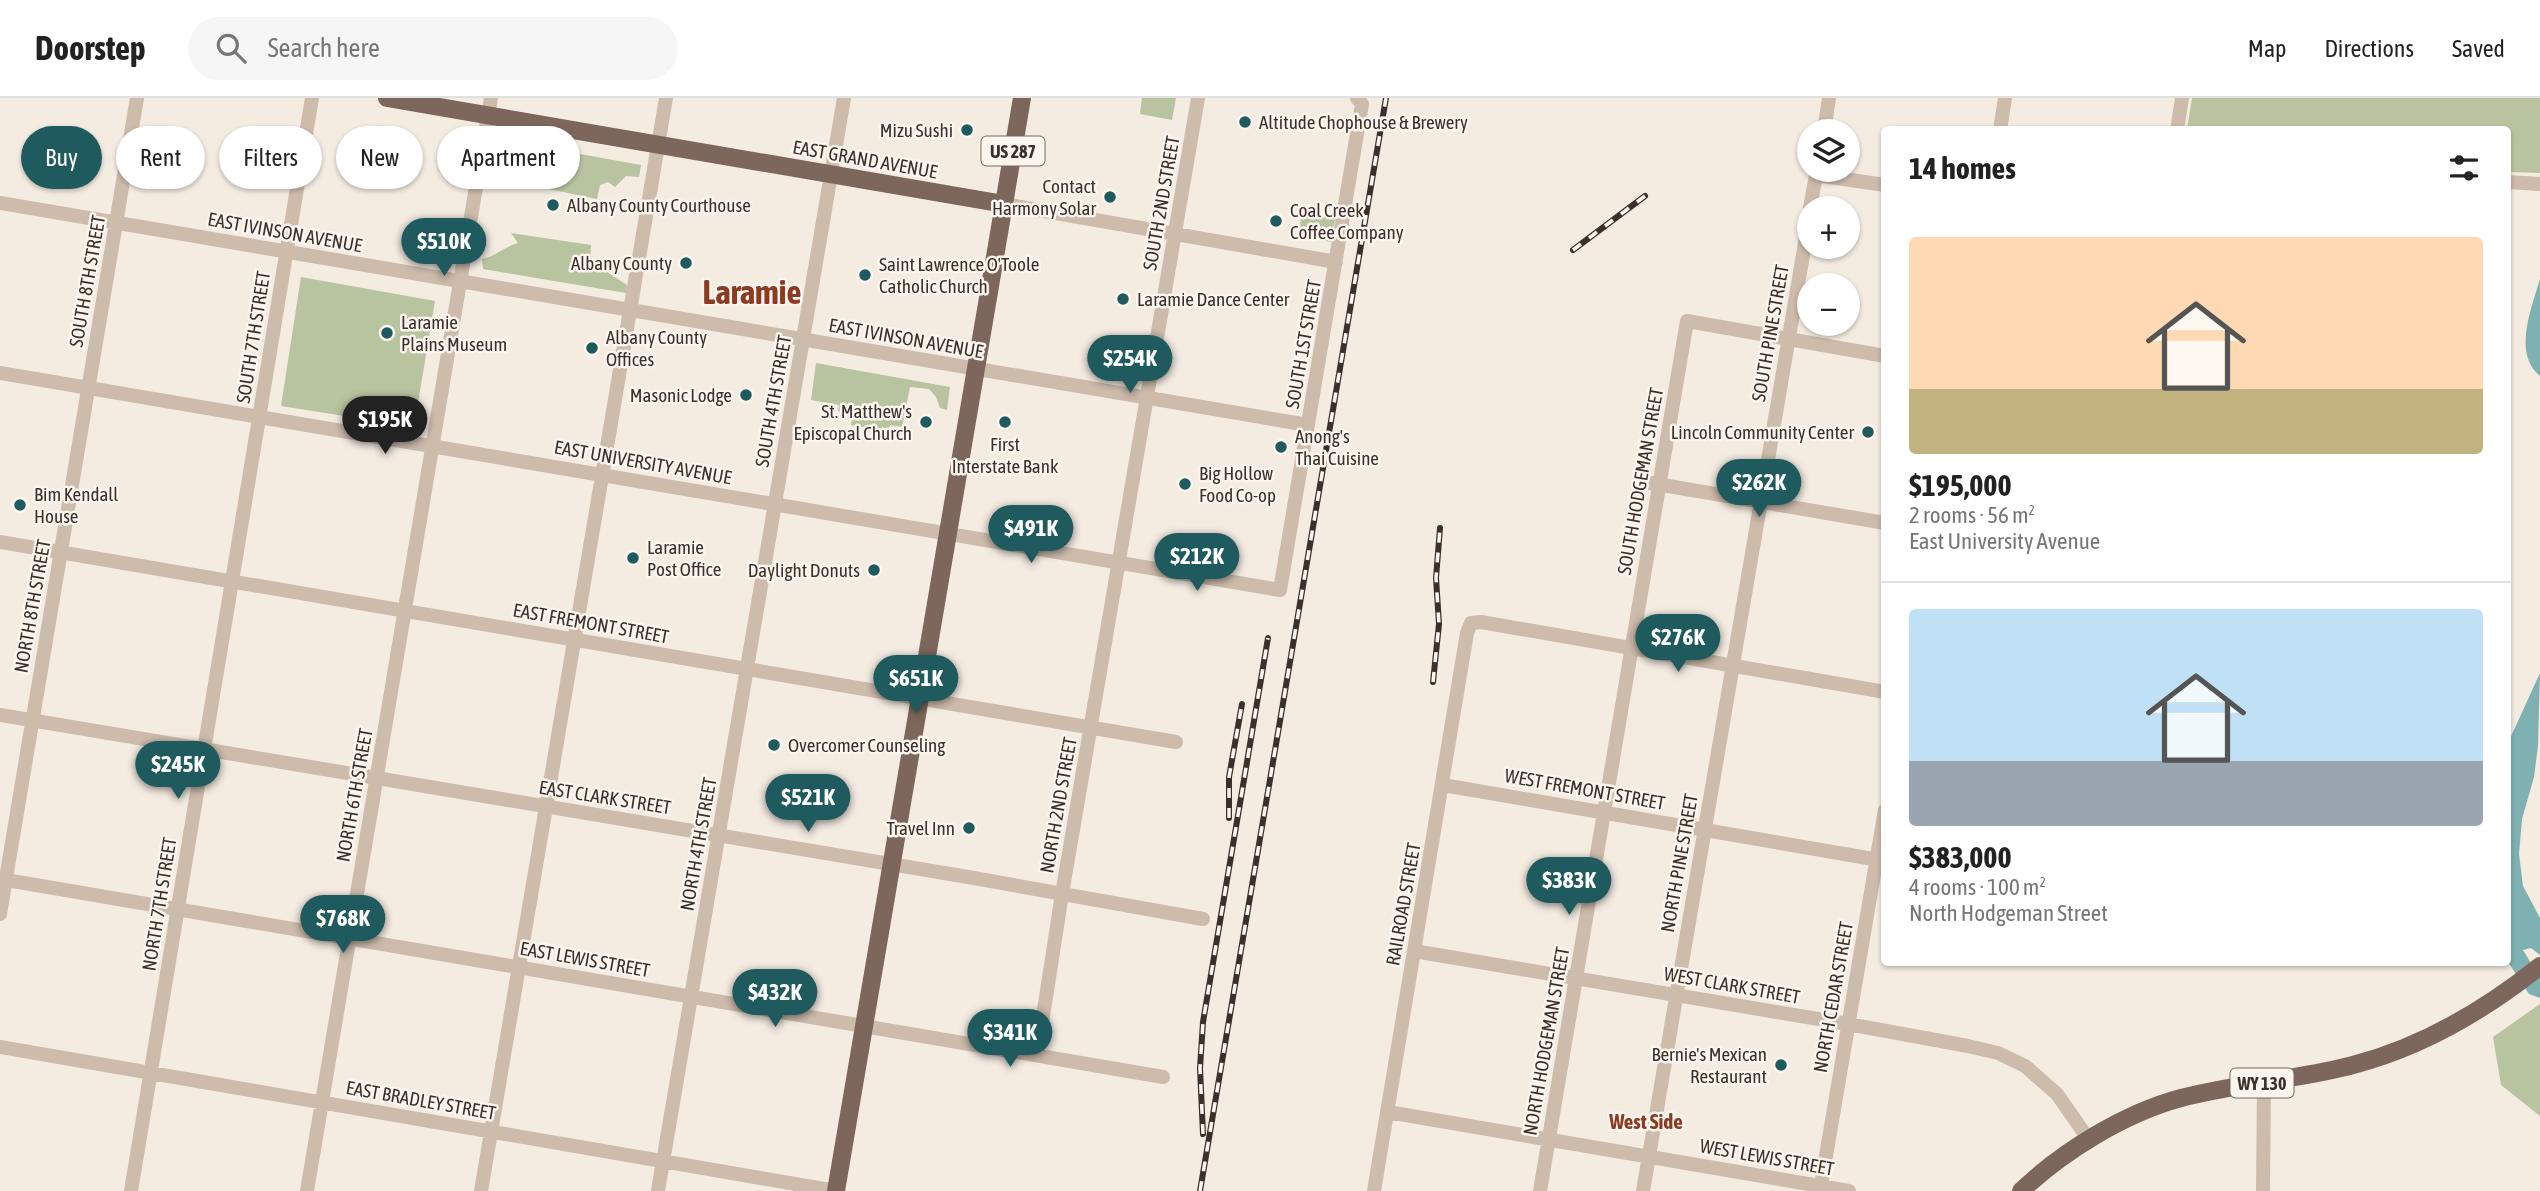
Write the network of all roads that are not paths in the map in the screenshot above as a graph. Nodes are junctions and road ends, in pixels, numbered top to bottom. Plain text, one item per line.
1 (138, 98) edge
2 (312, 98) edge
3 (387, 98) edge
4 (666, 98) edge
5 (844, 98) edge
6 (1022, 98) edge
7 (1198, 98) edge
8 (1829, 98) edge
9 (2004, 98) edge
10 (2182, 98) edge
11 (1359, 101) edge
12 (490, 107) edge
13 (1826, 119) edge
14 (2000, 126) edge
15 (2178, 126) edge
16 (659, 144) junction
17 (831, 174) junction
18 (1860, 180) edge
19 (2511, 182) edge
20 (1881, 184) edge
21 (2539, 184) edge
22 (0, 203) edge
23 (1004, 204) junction
24 (117, 223) junction
25 (1175, 233) junction
26 (287, 252) junction
27 (1802, 259) edge
28 (1336, 262) junction
29 (461, 281) junction
30 (630, 310) junction
31 (1787, 339) junction
32 (803, 340) junction
33 (1881, 355) edge
34 (976, 369) junction
35 (0, 373) edge
36 (89, 388) junction
37 (1147, 398) junction
38 (260, 417) junction
39 (1308, 425) junction
40 (433, 446) junction
41 (603, 475) junction
42 (1639, 481) dead end
43 (1660, 484) junction
44 (1761, 502) junction
45 (775, 504) junction
46 (1881, 522) edge
47 (948, 533) junction
48 (0, 542) edge
49 (61, 553) junction
50 (1119, 562) junction
51 (232, 582) junction
52 (1280, 590) joint
53 (405, 611) junction
54 (575, 640) junction
55 (1632, 648) junction
56 (1733, 665) junction
57 (747, 669) junction
58 (1881, 691) edge
59 (920, 698) junction
60 (0, 715) edge
61 (33, 721) junction
62 (1091, 727) junction
63 (1176, 741) dead end
64 (204, 750) junction
65 (376, 778) junction
66 (1443, 785) junction
67 (547, 807) junction
68 (1605, 811) junction
69 (1703, 830) junction
70 (719, 836) junction
71 (1881, 860) edge
72 (891, 865) junction
73 (3, 880) edge
74 (1062, 894) junction
75 (178, 910) junction
76 (0, 914) edge
77 (1203, 919) dead end
78 (349, 939) junction
79 (1414, 950) junction
80 (2540, 966) edge
81 (519, 968) junction
82 (1577, 977) junction
83 (1676, 995) junction
84 (691, 997) junction
85 (1848, 1024) junction
86 (864, 1026) junction
87 (0, 1048) edge
88 (1037, 1055) junction
89 (150, 1073) junction
90 (1163, 1077) dead end
91 (2264, 1083) junction
92 (322, 1102) junction
93 (1388, 1112) junction
94 (491, 1132) junction
95 (1548, 1140) junction
96 (2090, 1140) junction
97 (1649, 1157) junction
98 (663, 1161) junction
99 (1820, 1189) edge
100 (131, 1191) edge
101 (307, 1191) edge
102 (481, 1191) edge
103 (658, 1191) edge
104 (836, 1191) edge
105 (1374, 1191) edge
106 (1539, 1191) edge
107 (1643, 1191) edge
108 (1849, 1191) edge
109 (2021, 1191) edge
110 (2263, 1191) edge

1 - 24 street, SOUTH 8TH STREET
2 - 26 street, SOUTH 7TH STREET
3 - 12 main road, EAST GRAND AVENUE
4 - 16 street
5 - 17 street, SOUTH 4TH STREET
6 - 23 main road, US 287
7 - 25 street, SOUTH 2ND STREET
8 - 13 street
9 - 14 street
10 - 15 street
11 - 28 street, SOUTH 1ST STREET
12 - 16 main road, EAST GRAND AVENUE
12 - 29 street, NORTH 6TH STREET
16 - 17 main road, EAST GRAND AVENUE
16 - 30 street
17 - 23 main road, EAST GRAND AVENUE
17 - 32 street, SOUTH 4TH STREET
18 - 20 street
19 - 21 street
22 - 24 street, EAST IVINSON AVENUE
23 - 25 street, EAST GRAND AVENUE
23 - 34 main road
24 - 26 street, EAST IVINSON AVENUE
24 - 36 street, SOUTH 8TH STREET
25 - 28 street, EAST GRAND AVENUE
25 - 37 street, SOUTH 2ND STREET
26 - 29 street, EAST IVINSON AVENUE
26 - 38 street, SOUTH 7TH STREET
27 - 31 street, SOUTH PINE STREET
28 - 39 street, SOUTH 1ST STREET
29 - 30 street, EAST IVINSON AVENUE
29 - 40 street, NORTH 6TH STREET
30 - 32 street, EAST IVINSON AVENUE
30 - 41 street
31 - 33 street
31 - 43 street, SOUTH HODGEMAN STREET
31 - 44 street, SOUTH PINE STREET
32 - 34 street, EAST IVINSON AVENUE
32 - 45 street, SOUTH 4TH STREET
34 - 37 street, EAST IVINSON AVENUE
34 - 47 main road
35 - 36 street, EAST UNIVERSITY AVENUE
36 - 38 street, EAST UNIVERSITY AVENUE
36 - 49 street, NORTH 8TH STREET
37 - 39 street, EAST IVINSON AVENUE
37 - 50 street, SOUTH 2ND STREET
38 - 40 street, EAST UNIVERSITY AVENUE
38 - 51 street, NORTH 7TH STREET
39 - 52 street, SOUTH 1ST STREET
40 - 41 street, EAST UNIVERSITY AVENUE
40 - 53 street, NORTH 6TH STREET
41 - 45 street, EAST UNIVERSITY AVENUE
41 - 54 street
42 - 43 street
43 - 44 street
43 - 55 street, SOUTH HODGEMAN STREET
44 - 46 street
44 - 56 street, SOUTH PINE STREET
45 - 47 street, EAST UNIVERSITY AVENUE
45 - 57 street, NORTH 4TH STREET
47 - 50 street, EAST UNIVERSITY AVENUE
47 - 59 main road
48 - 49 street, EAST FREMONT STREET
49 - 51 street, EAST FREMONT STREET
49 - 61 street, NORTH 8TH STREET
50 - 52 street, EAST UNIVERSITY AVENUE
50 - 62 street, NORTH 2ND STREET
51 - 53 street, EAST FREMONT STREET
51 - 64 street, NORTH 7TH STREET
53 - 54 street, EAST FREMONT STREET
53 - 65 street, NORTH 6TH STREET
54 - 57 street, EAST FREMONT STREET
54 - 67 street
55 - 56 street
55 - 66 street, RAILROAD STREET
55 - 68 street, NORTH HODGEMAN STREET
56 - 58 street
56 - 69 street, NORTH PINE STREET
57 - 59 street, EAST FREMONT STREET
57 - 70 street, NORTH 4TH STREET
59 - 62 street, EAST FREMONT STREET
59 - 72 main road
60 - 61 street, EAST CLARK STREET
61 - 64 street, EAST CLARK STREET
61 - 73 street, NORTH 8TH STREET
62 - 63 street, EAST FREMONT STREET
62 - 74 street, NORTH 2ND STREET
64 - 65 street, EAST CLARK STREET
64 - 75 street, NORTH 7TH STREET
65 - 67 street, EAST CLARK STREET
65 - 78 street, NORTH 6TH STREET
66 - 68 street, WEST FREMONT STREET
66 - 79 street, RAILROAD STREET
67 - 70 street, EAST CLARK STREET
67 - 81 street
68 - 69 street, WEST FREMONT STREET
68 - 82 street, NORTH HODGEMAN STREET
69 - 71 street, WEST FREMONT STREET
69 - 83 street, NORTH PINE STREET
70 - 72 street, EAST CLARK STREET
70 - 84 street, NORTH 4TH STREET
71 - 85 street, NORTH CEDAR STREET
72 - 74 street, EAST CLARK STREET
72 - 86 main road
73 - 75 street, EAST LEWIS STREET
73 - 76 street, NORTH 8TH STREET
74 - 77 street, EAST CLARK STREET
74 - 88 street, NORTH 2ND STREET
75 - 78 street, EAST LEWIS STREET
75 - 89 street, NORTH 7TH STREET
78 - 81 street, EAST LEWIS STREET
78 - 92 street, NORTH 6TH STREET
79 - 82 street, WEST CLARK STREET
79 - 93 street, RAILROAD STREET
80 - 91 main road, WY 130
81 - 84 street, EAST LEWIS STREET
81 - 94 street
82 - 83 street, WEST CLARK STREET
82 - 95 street, NORTH HODGEMAN STREET
83 - 85 street, WEST CLARK STREET
83 - 97 street, NORTH PINE STREET
84 - 86 street, EAST LEWIS STREET
84 - 98 street, NORTH 4TH STREET
85 - 96 street, WEST CLARK STREET
85 - 99 street, NORTH CEDAR STREET
86 - 88 street, EAST LEWIS STREET
86 - 104 main road
87 - 89 street, EAST BRADLEY STREET
88 - 90 street, EAST LEWIS STREET
89 - 92 street, EAST BRADLEY STREET
89 - 100 street, NORTH 7TH STREET
91 - 96 main road, WY 130
91 - 110 street
92 - 94 street, EAST BRADLEY STREET
92 - 101 street, NORTH 6TH STREET
93 - 95 street, WEST LEWIS STREET
93 - 105 street, RAILROAD STREET
94 - 98 street, EAST BRADLEY STREET
94 - 102 street
95 - 97 street, WEST LEWIS STREET
95 - 106 street, NORTH HODGEMAN STREET
96 - 109 main road, WY 130
97 - 99 street, WEST LEWIS STREET
97 - 107 street, NORTH PINE STREET
98 - 103 street, NORTH 4TH STREET
98 - 104 street, EAST BRADLEY STREET
99 - 108 street, WEST LEWIS STREET

